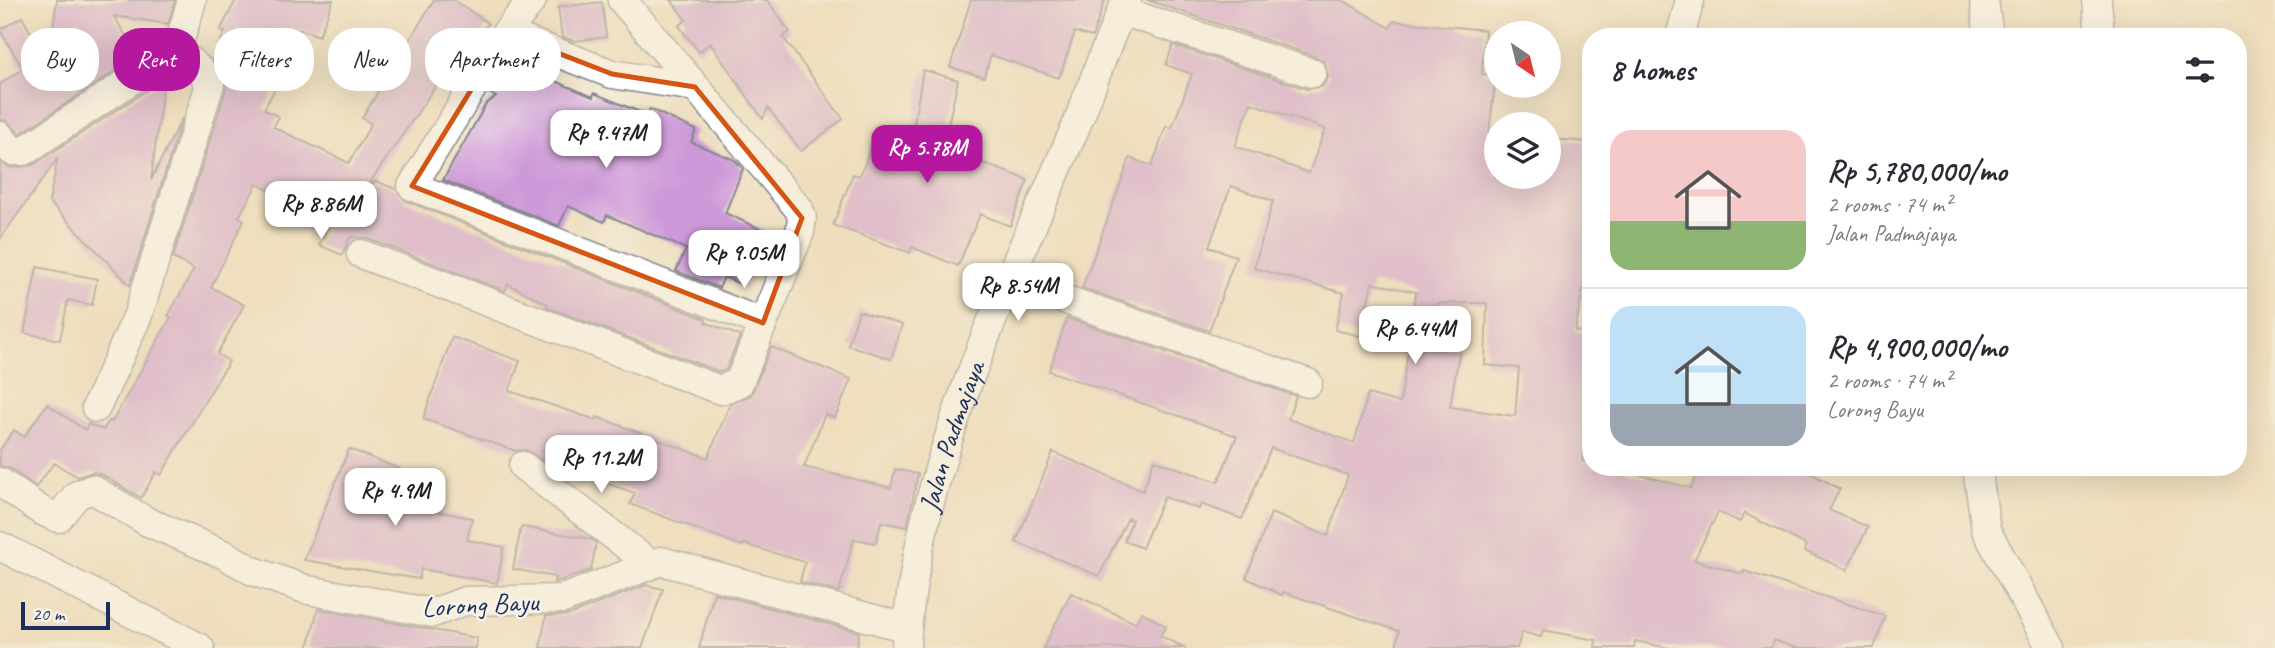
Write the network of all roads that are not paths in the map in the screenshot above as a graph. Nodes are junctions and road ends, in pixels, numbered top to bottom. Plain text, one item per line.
1 (192, 0) edge
2 (532, 0) edge
3 (622, 0) edge
4 (1690, 0) edge
5 (1984, 0) edge
6 (2097, 0) edge
7 (1124, 6) edge
8 (184, 28) edge
9 (510, 28) edge
10 (1682, 28) edge
11 (1988, 28) edge
12 (2099, 28) edge
13 (561, 54) edge
14 (200, 70) edge
15 (1312, 73) dead end
16 (695, 87) junction
17 (113, 90) edge
18 (470, 91) edge
19 (0, 136) edge
20 (360, 254) dead end
21 (1008, 281) junction
22 (763, 323) junction
23 (1308, 383) dead end
24 (96, 408) dead end
25 (523, 466) dead end
26 (1978, 476) edge
27 (0, 482) edge
28 (0, 546) edge
29 (649, 563) junction
30 (906, 638) edge
31 (200, 648) edge
32 (2051, 648) edge

1 - 8 street
2 - 9 street
3 - 16 street
4 - 10 street
5 - 11 street
6 - 12 street
7 - 15 street
7 - 21 street, Jalan Padmajaya
13 - 16 street
14 - 24 street
16 - 22 street
17 - 19 street
18 - 22 street
20 - 22 street
21 - 23 street
21 - 30 street, Jalan Padmajaya
25 - 29 street
26 - 32 street
27 - 29 street, Lorong Bayu
28 - 31 street
29 - 30 street, Lorong Bayu

